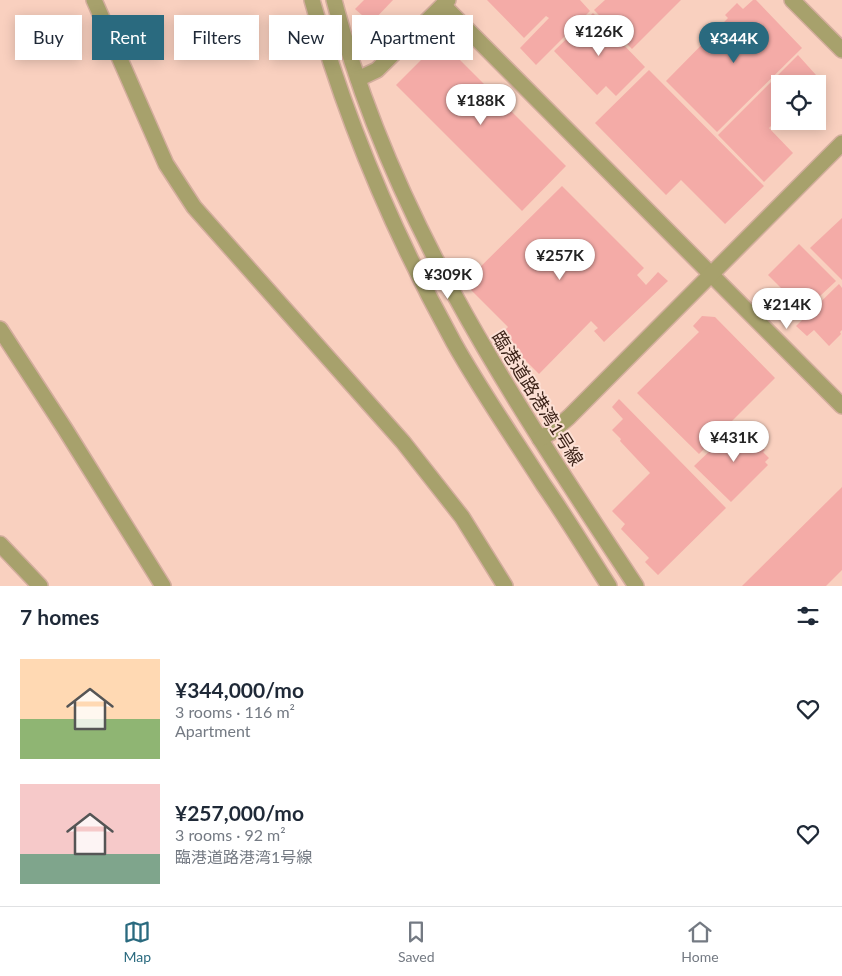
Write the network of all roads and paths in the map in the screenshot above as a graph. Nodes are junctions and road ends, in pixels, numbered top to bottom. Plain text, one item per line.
1 (94, 0) edge
2 (312, 0) edge
3 (334, 0) edge
4 (792, 0) edge
5 (446, 3) edge
6 (842, 50) edge
7 (358, 79) junction
8 (842, 143) edge
9 (711, 275) junction
10 (0, 329) edge
11 (842, 406) edge
12 (540, 439) junction
13 (0, 544) edge
14 (40, 586) edge
15 (162, 586) edge
16 (506, 586) edge
17 (609, 586) edge
18 (636, 586) edge

1 - 16 street
2 - 17 street
3 - 7 street, 臨港道路港湾1号線
4 - 6 street
5 - 7 street
5 - 9 street
7 - 12 street, 臨港道路港湾1号線
8 - 9 street
9 - 11 street
9 - 12 street
10 - 15 street
12 - 18 street, 臨港道路港湾1号線
13 - 14 street

